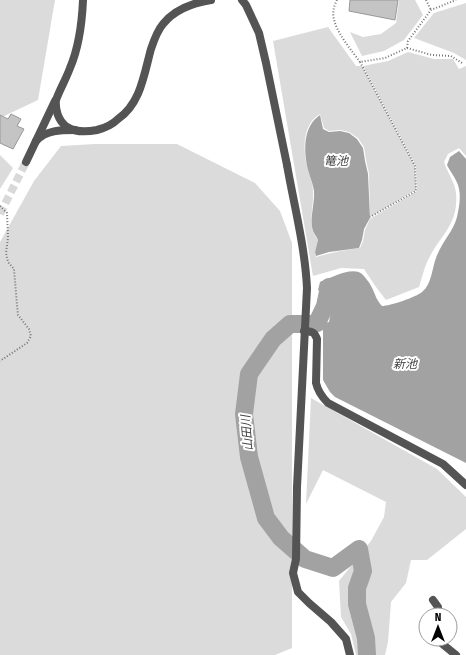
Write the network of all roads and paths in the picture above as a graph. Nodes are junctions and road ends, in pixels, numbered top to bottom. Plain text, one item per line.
1 (83, 0) edge
2 (211, 0) edge
3 (242, 0) edge
4 (337, 0) edge
5 (426, 0) edge
6 (456, 0) edge
7 (431, 10) junction
8 (407, 48) junction
9 (360, 62) junction
10 (462, 63) dead end
11 (56, 100) junction
12 (78, 130) junction
13 (36, 142) junction
14 (26, 162) tunnel mouth
15 (0, 206) edge
16 (370, 217) dead end
17 (304, 331) junction
18 (0, 361) edge
19 (466, 485) edge
20 (433, 600) dead end
21 (438, 607) edge
22 (446, 647) edge
23 (350, 655) edge
24 (456, 655) edge

1 - 11 street
2 - 12 street
3 - 17 street
4 - 9 path
5 - 7 path
6 - 7 path
7 - 8 path
8 - 9 path
8 - 10 path
9 - 16 path
11 - 12 street
11 - 13 street
12 - 13 street
13 - 14 street
15 - 18 path
17 - 19 street
17 - 23 street
20 - 21 street
22 - 24 street

